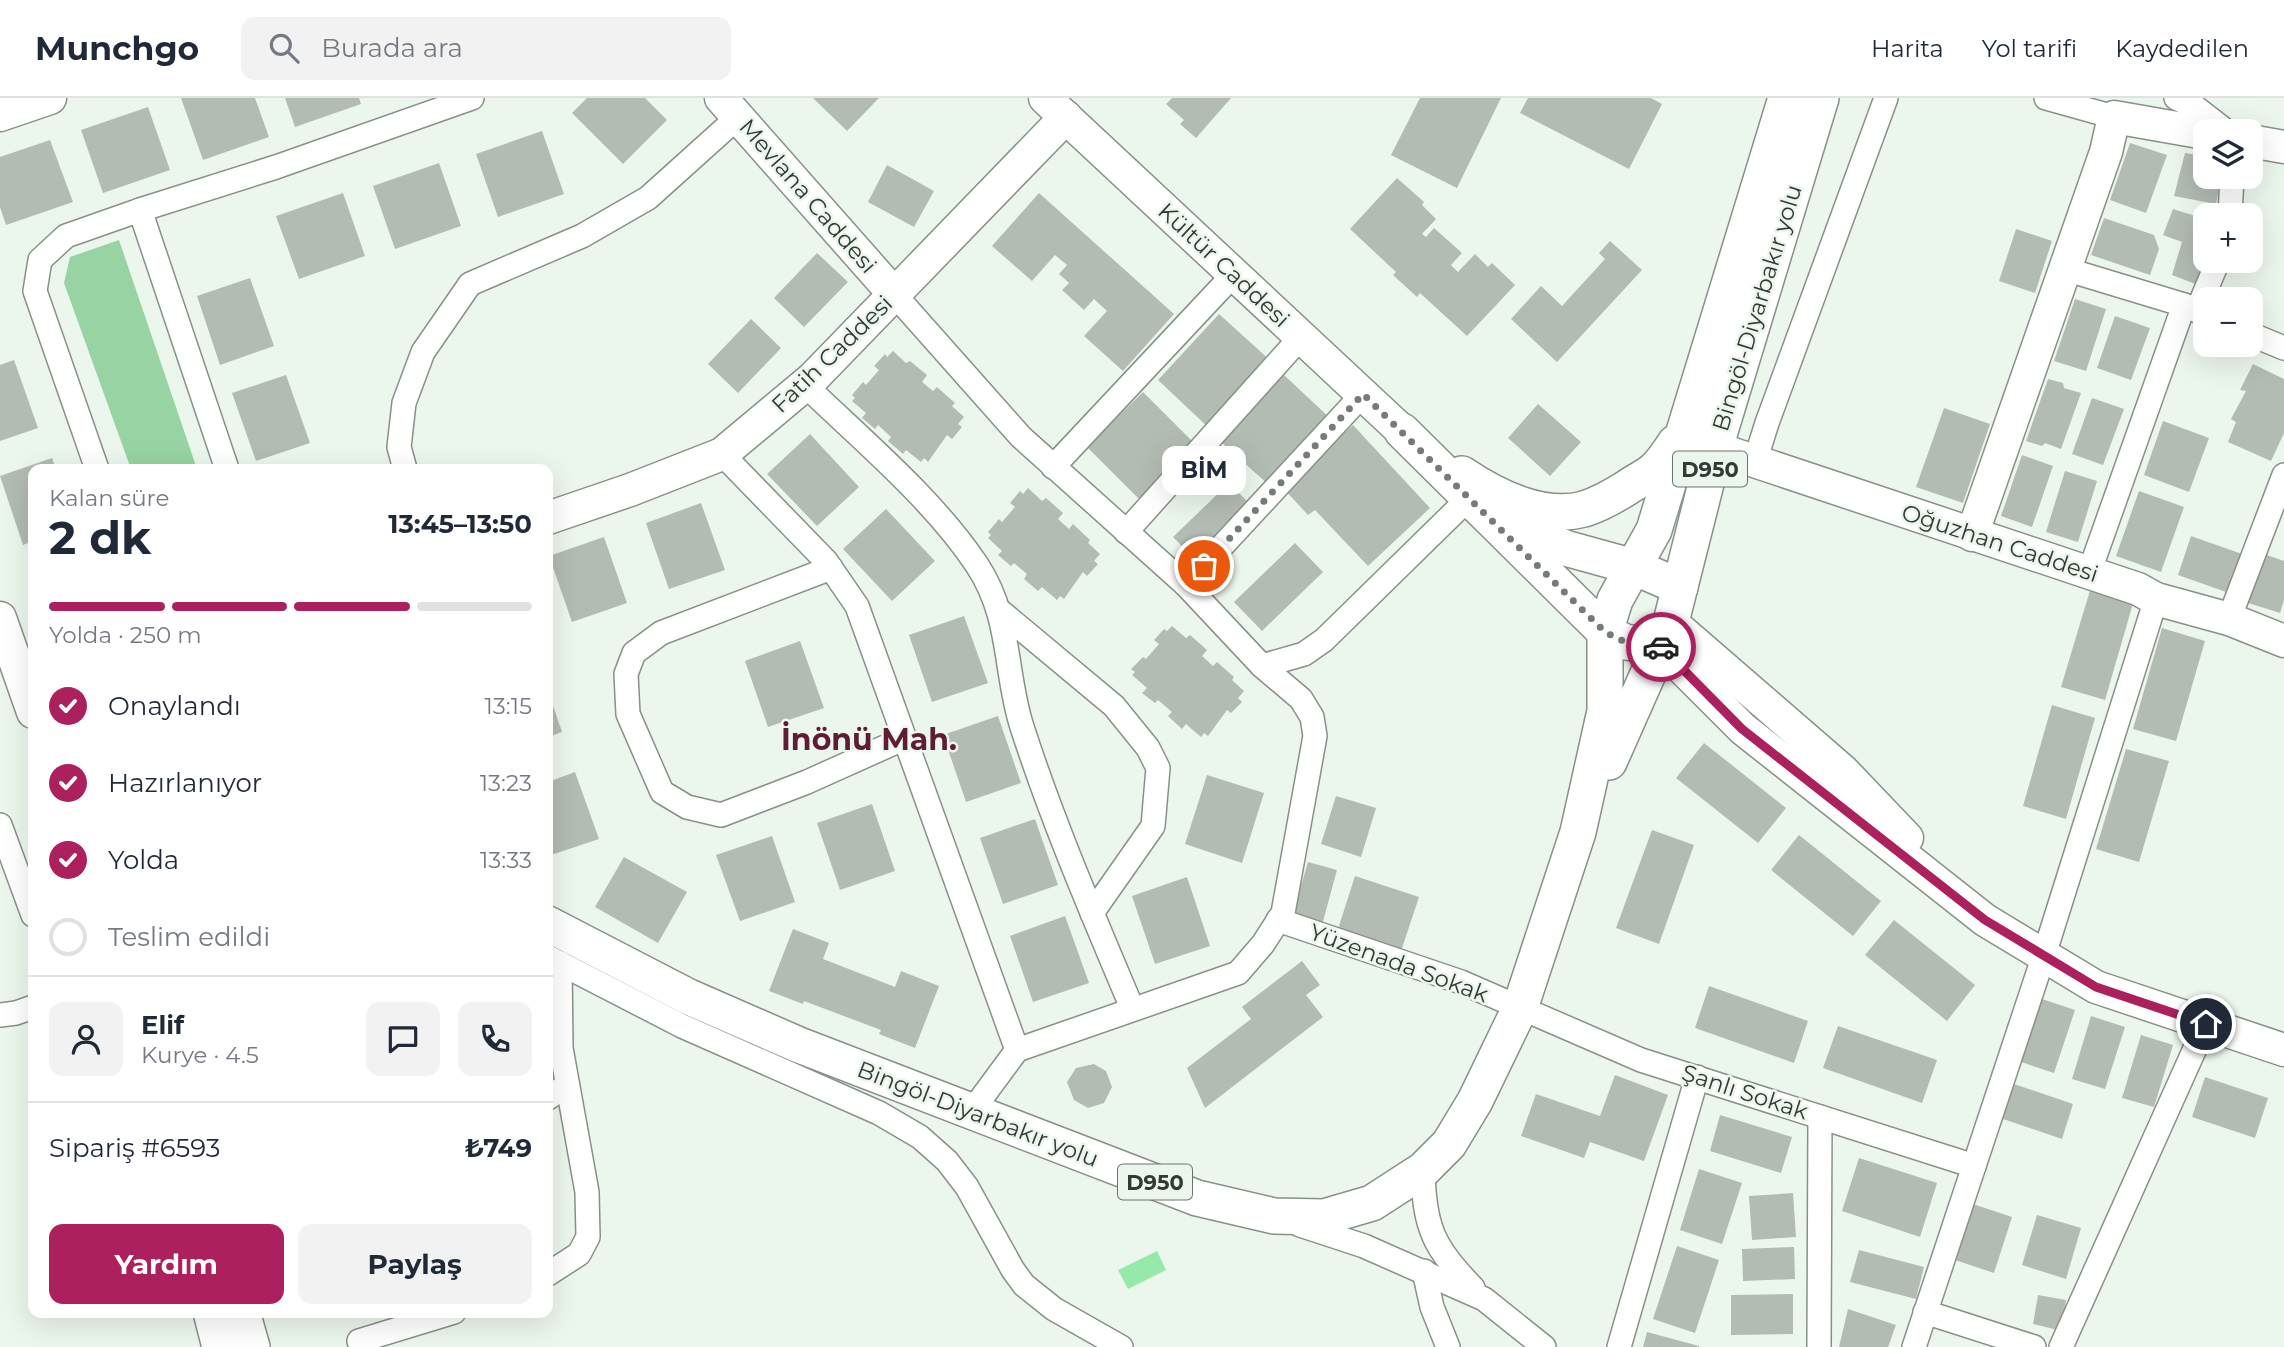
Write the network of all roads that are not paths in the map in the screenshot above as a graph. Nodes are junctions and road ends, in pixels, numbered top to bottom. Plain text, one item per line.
1 (50, 98) edge
2 (472, 98) edge
3 (1786, 98) edge
4 (1821, 98) edge
5 (1886, 98) edge
6 (2046, 98) edge
7 (2175, 98) edge
8 (730, 107) edge
9 (1056, 108) edge
10 (0, 115) edge
11 (2115, 117) junction
12 (2210, 119) edge
13 (2193, 131) edge
14 (2263, 144) edge
15 (2284, 147) edge
16 (140, 210) junction
17 (2065, 269) junction
18 (1234, 274) junction
19 (894, 294) junction
20 (2193, 309) edge
21 (2193, 317) edge
22 (1301, 337) junction
23 (2263, 339) edge
24 (2284, 348) edge
25 (805, 385) junction
26 (1363, 394) junction
27 (1402, 431) junction
28 (1683, 433) junction
29 (1715, 448) junction
30 (722, 454) junction
31 (1755, 461) junction
32 (95, 464) edge
33 (225, 464) edge
34 (404, 464) edge
35 (1053, 467) junction
36 (2284, 475) edge
37 (1469, 498) junction
38 (553, 516) edge
39 (2277, 517) edge
40 (1126, 532) junction
41 (1972, 535) junction
42 (1634, 567) junction
43 (831, 568) junction
44 (2089, 573) junction
45 (1186, 585) junction
46 (1680, 587) junction
47 (2156, 598) junction
48 (1000, 611) junction
49 (0, 618) edge
50 (2229, 619) junction
51 (1605, 632) junction
52 (1666, 635) junction
53 (2283, 638) edge
54 (1262, 666) junction
55 (28, 691) edge
56 (905, 738) junction
57 (0, 825) edge
58 (1578, 832) junction
59 (28, 901) edge
60 (1093, 913) junction
61 (1278, 920) junction
62 (553, 939) edge
63 (553, 939) edge
64 (2043, 955) junction
65 (553, 960) edge
66 (1132, 1008) junction
67 (1520, 1008) junction
68 (28, 1009) edge
69 (0, 1014) edge
70 (2206, 1024) junction
71 (2284, 1050) edge
72 (1017, 1051) junction
73 (1697, 1077) junction
74 (567, 1085) junction
75 (553, 1095) edge
76 (972, 1111) junction
77 (1820, 1116) junction
78 (1973, 1166) junction
79 (1423, 1171) junction
80 (1274, 1216) junction
81 (553, 1271) edge
82 (1424, 1271) junction
83 (1484, 1299) junction
84 (1925, 1312) junction
85 (213, 1318) edge
86 (244, 1318) edge
87 (434, 1318) edge
88 (359, 1341) dead end
89 (220, 1347) edge
90 (252, 1347) edge
91 (1121, 1347) edge
92 (1448, 1347) edge
93 (1544, 1347) edge
94 (1619, 1347) edge
95 (1819, 1347) edge
96 (1914, 1347) edge
97 (2035, 1347) edge
98 (2061, 1347) edge

1 - 10 street
2 - 16 street
3 - 28 main road, Bingöl-Diyarbakır yolu / D950
4 - 29 main road, Bingöl-Diyarbakır yolu / D950
5 - 31 street
6 - 11 street
7 - 12 street
8 - 19 street, Mevlana Caddesi
8 - 34 street
9 - 18 street, Kültür Caddesi
9 - 19 street, Fatih Caddesi
11 - 13 street
11 - 17 street
14 - 15 street
16 - 32 street
16 - 33 street
17 - 20 street
17 - 41 street
18 - 22 street, Kültür Caddesi
18 - 35 street
19 - 25 street, Fatih Caddesi
19 - 35 street
21 - 44 street
22 - 26 street, Kültür Caddesi
22 - 40 street
23 - 24 street
25 - 30 street, Fatih Caddesi
25 - 48 street
26 - 27 street, Kültür Caddesi
26 - 45 street
27 - 28 main road
27 - 37 main road
27 - 42 main road
28 - 42 main road, Bingöl-Diyarbakır yolu / D950
29 - 31 street, Oğuzhan Caddesi
29 - 46 main road, Bingöl-Diyarbakır yolu / D950
30 - 38 street, Fatih Caddesi
30 - 43 street
31 - 41 street, Oğuzhan Caddesi
35 - 40 street
36 - 39 street
37 - 51 main road
37 - 54 street
39 - 50 street
40 - 45 street
41 - 44 street, Oğuzhan Caddesi
42 - 46 main road
42 - 51 main road, Bingöl-Diyarbakır yolu / D950
43 - 56 street
43 - 56 street
44 - 47 street, Oğuzhan Caddesi
45 - 54 street
46 - 52 main road, Bingöl-Diyarbakır yolu / D950
47 - 50 street, Oğuzhan Caddesi
47 - 64 street
48 - 60 street
48 - 60 street
49 - 55 street
50 - 53 street, Oğuzhan Caddesi
51 - 52 main road
51 - 58 main road, Bingöl-Diyarbakır yolu / D950
52 - 58 main road, Bingöl-Diyarbakır yolu / D950
52 - 64 street
54 - 61 street
56 - 72 street
57 - 59 street
58 - 67 main road, Bingöl-Diyarbakır yolu / D950
60 - 66 street
61 - 66 street
61 - 67 street, Yüzenada Sokak
62 - 76 main road, Bingöl-Diyarbakır yolu / D950
63 - 91 street
64 - 70 street
64 - 78 street
65 - 74 street
66 - 72 street
67 - 73 street, Şanlı Sokak
67 - 79 main road, Bingöl-Diyarbakır yolu / D950
68 - 69 street
70 - 71 street
70 - 98 street
72 - 76 street
73 - 77 street, Şanlı Sokak
73 - 94 street
74 - 75 street
74 - 81 street
76 - 80 main road, Bingöl-Diyarbakır yolu / D950
77 - 78 street, Şanlı Sokak
77 - 95 street
78 - 84 street
79 - 80 main road, Bingöl-Diyarbakır yolu / D950
79 - 83 street
80 - 82 street
82 - 83 street
82 - 92 street
83 - 93 street
84 - 96 street
84 - 97 street
85 - 89 main road
86 - 90 main road
87 - 88 street

